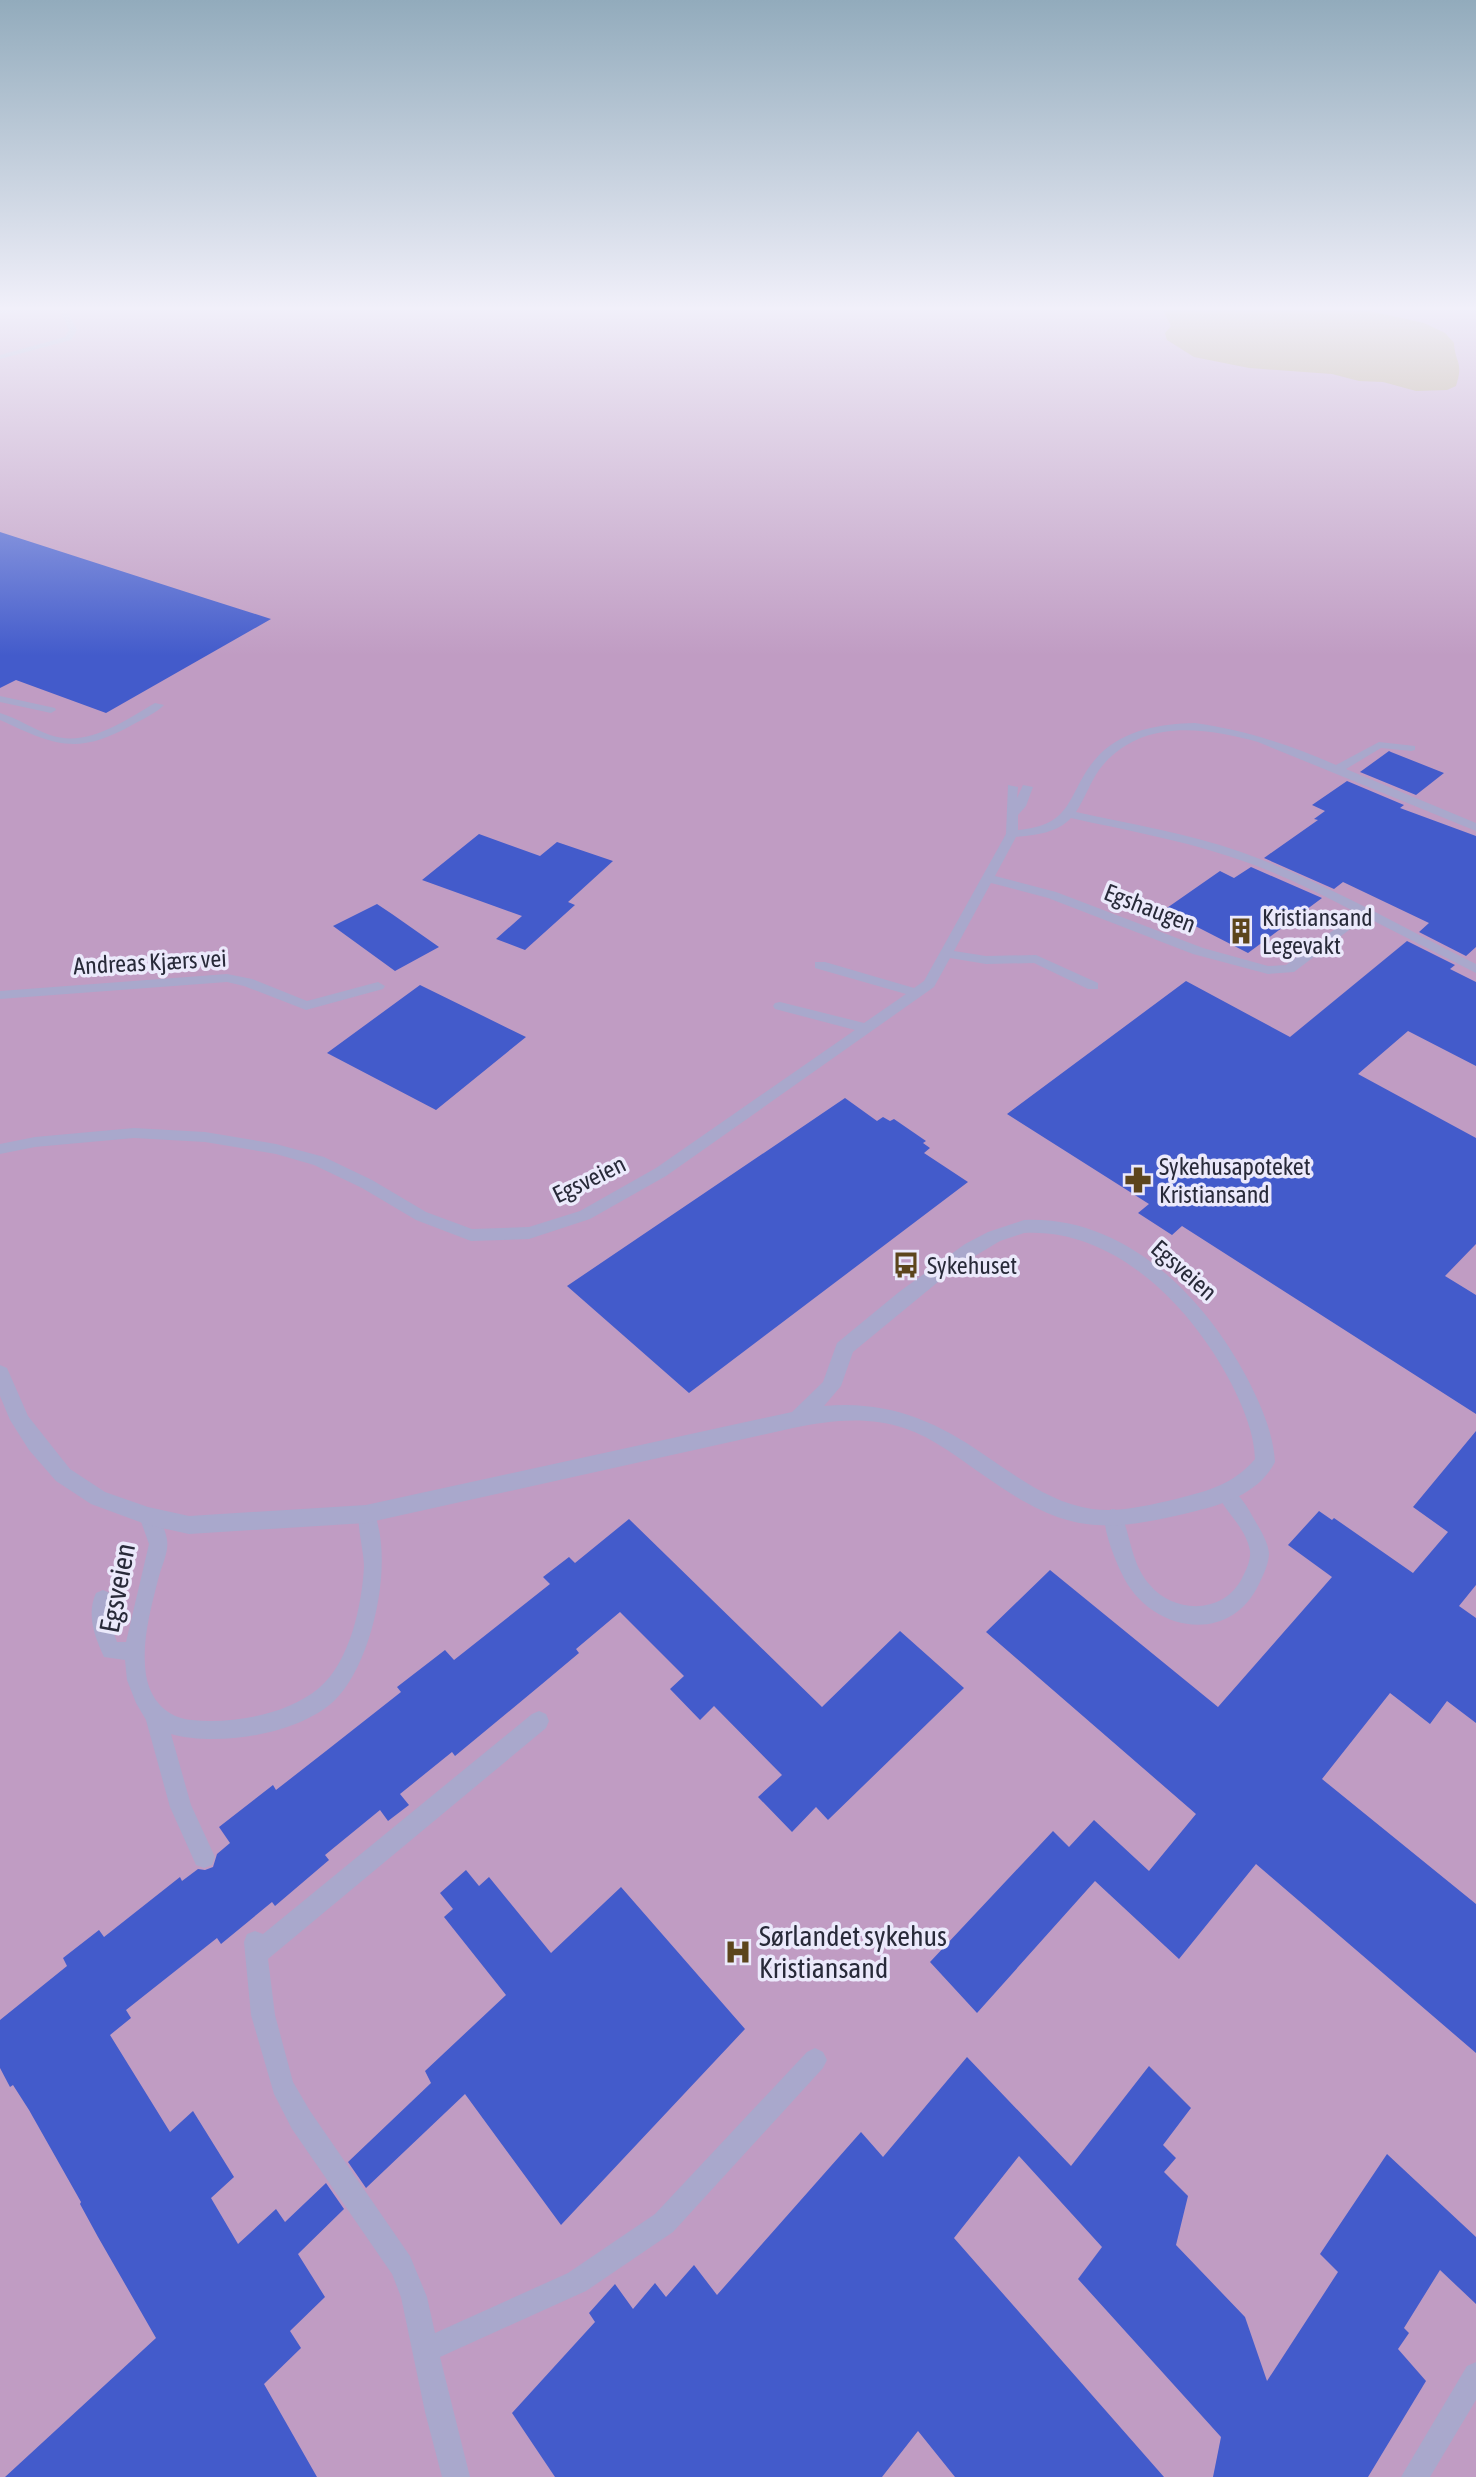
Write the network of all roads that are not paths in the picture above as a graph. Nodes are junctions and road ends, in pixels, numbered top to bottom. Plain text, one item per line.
1 (0, 699) edge
2 (159, 705) dead end
3 (51, 710) dead end
4 (0, 716) edge
5 (1411, 748) dead end
6 (1337, 769) junction
7 (1012, 787) dead end
8 (1027, 787) dead end
9 (1012, 814) junction
10 (1069, 814) junction
11 (1476, 827) edge
12 (1012, 834) junction
13 (987, 878) junction
14 (1364, 913) junction
15 (944, 953) junction
16 (820, 965) dead end
17 (1476, 969) edge
18 (378, 986) dead end
19 (1093, 986) dead end
20 (917, 993) junction
21 (0, 995) edge
22 (780, 1006) dead end
23 (866, 1028) junction
24 (0, 1149) edge
25 (0, 1373) edge
26 (799, 1417) junction
27 (1227, 1495) junction
28 (366, 1514) junction
29 (148, 1516) junction
30 (1113, 1517) junction
31 (103, 1599) dead end
32 (133, 1651) junction
33 (155, 1715) junction
34 (539, 1721) dead end
35 (204, 1857) dead end
36 (815, 2060) dead end
37 (426, 2350) junction
38 (1476, 2375) edge
39 (456, 2477) edge
40 (1415, 2477) edge

1 - 3 lane
2 - 4 lane
5 - 6 lane
6 - 10 lane
6 - 11 lane
7 - 9 lane
8 - 9 lane
9 - 12 lane
10 - 12 lane
10 - 14 lane
12 - 13 lane, Egsveien
13 - 14 lane, Egshaugen
13 - 15 lane, Egsveien
14 - 17 lane
15 - 19 lane
15 - 20 lane, Egsveien
16 - 20 lane
18 - 21 lane, Andreas Kjærs vei
20 - 23 lane, Egsveien
22 - 23 lane
23 - 24 lane, Egsveien
25 - 29 street, Egsveien
26 - 27 street, Egsveien
26 - 28 street, Egsveien
26 - 30 street, Egsveien
27 - 30 street, Egsveien
27 - 30 lane
28 - 29 street, Egsveien
28 - 33 lane
29 - 32 lane, Egsveien
31 - 32 lane
32 - 33 lane, Egsveien
33 - 35 lane, Egsveien
34 - 37 lane
36 - 37 lane
37 - 39 lane
38 - 40 lane

